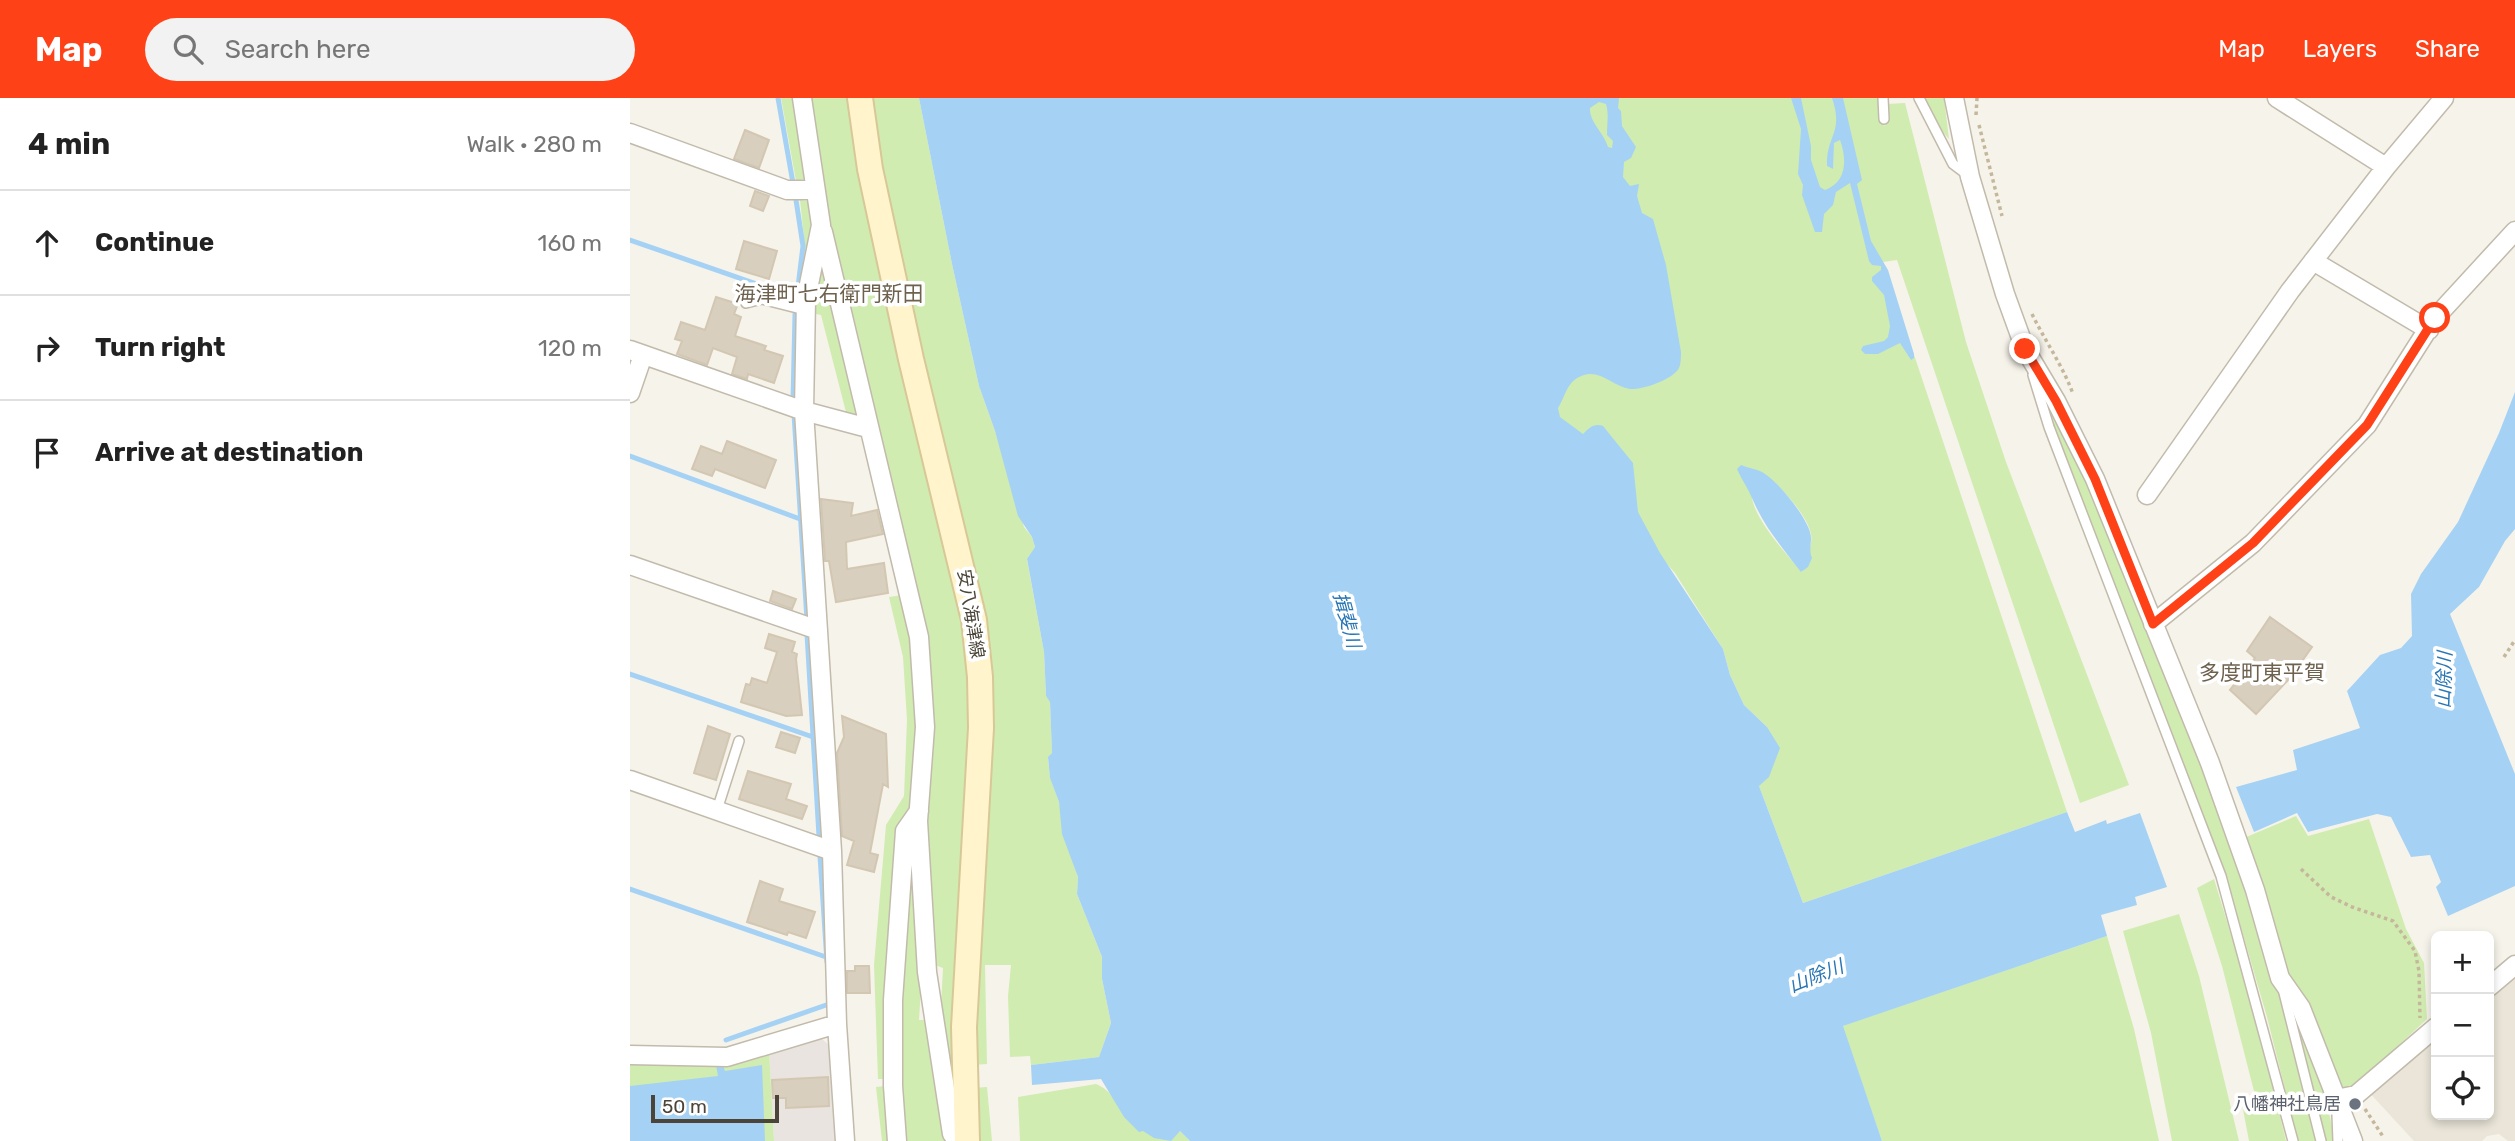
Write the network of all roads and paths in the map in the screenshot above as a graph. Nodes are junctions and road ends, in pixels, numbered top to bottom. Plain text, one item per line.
1 (802, 98) edge
2 (860, 98) edge
3 (1882, 98) edge
4 (1919, 98) edge
5 (1954, 98) edge
6 (1977, 98) edge
7 (2277, 98) edge
8 (2444, 98) edge
9 (1884, 119) dead end
10 (630, 133) edge
11 (2386, 167) junction
12 (1970, 177) junction
13 (815, 190) junction
14 (821, 225) junction
15 (2004, 225) dead end
16 (2515, 231) edge
17 (2314, 261) junction
18 (746, 303) dead end
19 (2029, 308) dead end
20 (805, 310) junction
21 (2429, 330) junction
22 (2025, 349) junction
23 (637, 352) edge
24 (630, 393) edge
25 (2077, 404) dead end
26 (804, 411) junction
27 (868, 428) junction
28 (2147, 495) dead end
29 (630, 565) edge
30 (2153, 624) junction
31 (818, 630) junction
32 (2515, 640) edge
33 (2504, 657) dead end
34 (739, 741) dead end
35 (630, 780) edge
36 (717, 810) junction
37 (919, 811) junction
38 (832, 851) junction
39 (2301, 869) dead end
40 (2515, 965) edge
41 (2280, 978) junction
42 (2494, 983) edge
43 (837, 1024) junction
44 (2431, 1031) edge
45 (2421, 1038) junction
46 (630, 1043) edge
47 (630, 1055) edge
48 (660, 1056) junction
49 (2356, 1095) junction
50 (2336, 1099) junction
51 (2384, 1138) dead end
52 (845, 1141) edge
53 (897, 1141) edge
54 (960, 1141) edge
55 (967, 1141) edge
56 (2293, 1141) edge
57 (2320, 1141) edge
58 (2338, 1141) edge
59 (2353, 1141) edge

1 - 13 street
2 - 55 main road, 安八海津線
3 - 9 lane
4 - 12 lane
5 - 12 street
6 - 15 path
7 - 11 street
8 - 11 street
10 - 13 street
11 - 17 street
12 - 22 street
13 - 14 street
14 - 20 street
14 - 27 street
16 - 21 street
17 - 21 street
17 - 28 street
18 - 20 lane
19 - 25 path
20 - 26 street
21 - 30 street
22 - 30 street
22 - 56 lane
23 - 24 street
23 - 26 street
26 - 27 street
26 - 31 street
27 - 37 street
29 - 31 street
30 - 41 street
31 - 38 street
32 - 33 path
34 - 36 lane
35 - 36 street
36 - 38 street
37 - 53 street
37 - 54 street
38 - 43 street
39 - 45 path
40 - 42 street
41 - 50 street
41 - 57 lane
43 - 48 street
43 - 52 street
44 - 45 street
45 - 49 street
46 - 48 street
47 - 48 street
49 - 50 street
49 - 51 path
50 - 58 lane
50 - 59 street

